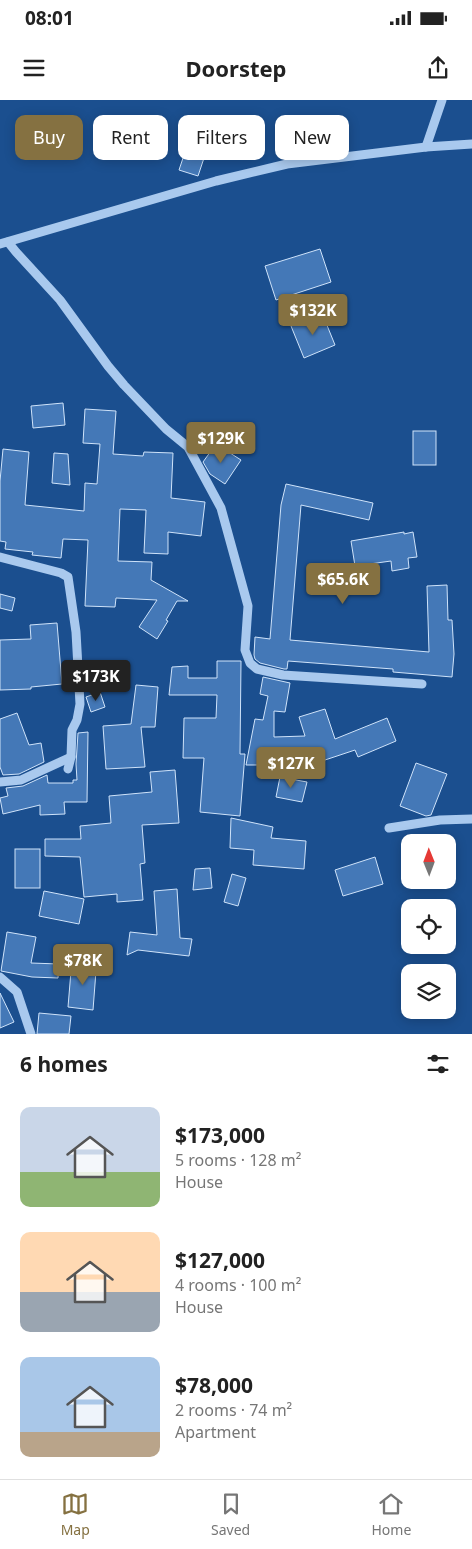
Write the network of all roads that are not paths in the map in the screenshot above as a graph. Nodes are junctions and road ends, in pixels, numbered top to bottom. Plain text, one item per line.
1 (442, 100) edge
2 (472, 144) edge
3 (426, 147) junction
4 (4, 243) edge
5 (0, 557) edge
6 (422, 684) dead end
7 (71, 757) junction
8 (68, 769) dead end
9 (0, 782) edge
10 (472, 819) edge
11 (389, 828) dead end
12 (0, 977) edge
13 (30, 1034) edge

1 - 3 street
2 - 3 street
3 - 4 street
4 - 6 street
5 - 7 street
7 - 8 street
7 - 9 street
10 - 11 street
12 - 13 street

